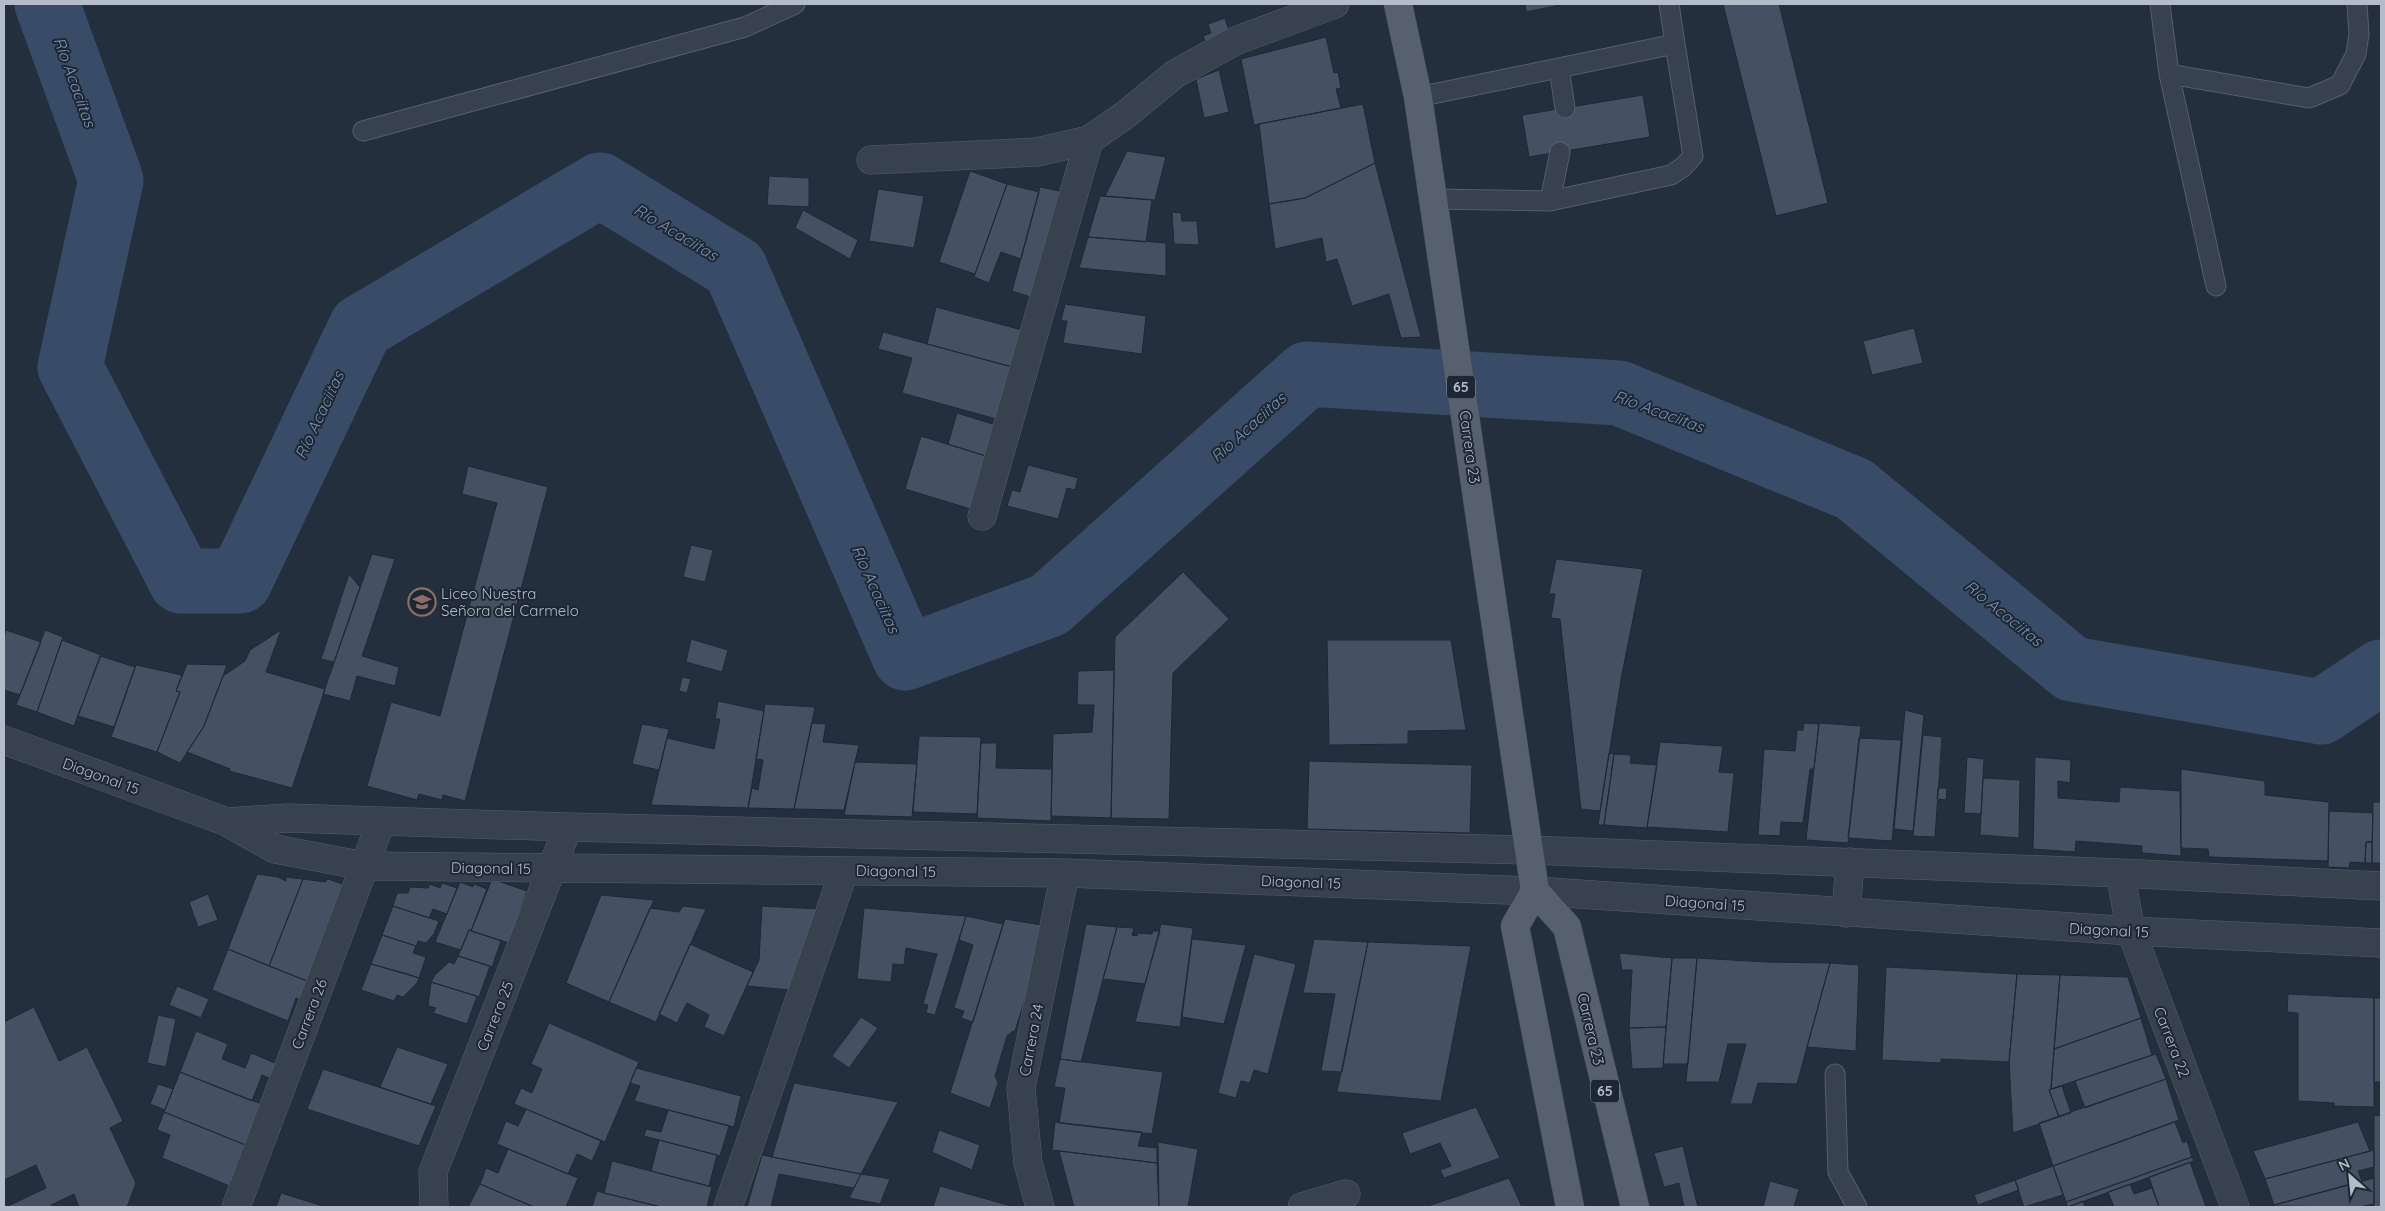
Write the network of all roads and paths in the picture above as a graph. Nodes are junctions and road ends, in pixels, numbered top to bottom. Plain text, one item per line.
1 (794, 4) edge
2 (1335, 4) edge
3 (1398, 4) edge
4 (1669, 4) edge
5 (2160, 4) edge
6 (2357, 4) edge
7 (1675, 44) junction
8 (1559, 68) junction
9 (2169, 74) junction
10 (1418, 97) junction
11 (1565, 108) dead end
12 (363, 131) dead end
13 (1089, 140) junction
14 (1560, 152) dead end
15 (871, 160) dead end
16 (1550, 202) junction
17 (1434, 208) junction
18 (2216, 286) dead end
19 (982, 516) dead end
20 (4, 740) edge
21 (227, 822) junction
22 (382, 822) junction
23 (568, 827) junction
24 (1529, 850) junction
25 (1850, 862) junction
26 (364, 866) junction
27 (554, 868) junction
28 (844, 871) junction
29 (1065, 873) junction
30 (2120, 873) junction
31 (2381, 886) edge
32 (1535, 891) junction
33 (1846, 913) junction
34 (2131, 931) junction
35 (2381, 943) edge
36 (1835, 1074) dead end
37 (1346, 1194) dead end
38 (236, 1207) edge
39 (434, 1207) edge
40 (728, 1207) edge
41 (1040, 1207) edge
42 (1302, 1207) edge
43 (1570, 1207) edge
44 (1635, 1207) edge
45 (1857, 1207) edge
46 (2235, 1207) edge

1 - 12 lane
2 - 13 street
3 - 10 main road, Carrera 23 / 65
4 - 7 lane
5 - 9 lane
6 - 9 lane
7 - 8 lane
7 - 16 lane
8 - 10 lane
8 - 11 lane
9 - 18 lane
10 - 17 main road, Carrera 23 / 65
13 - 15 street
13 - 19 street
14 - 16 lane
16 - 17 lane
17 - 24 main road, Carrera 23 / 65
20 - 21 street, Diagonal 15
21 - 22 street, Diagonal 15
21 - 26 street, Diagonal 15
22 - 23 street, Diagonal 15
22 - 26 street, Carrera 26
23 - 24 street, Diagonal 15
23 - 27 street, Carrera 25
24 - 25 street, Diagonal 15
24 - 32 main road, Carrera 23 / 65
25 - 30 street, Diagonal 15
25 - 33 street
26 - 27 street, Diagonal 15
26 - 38 street, Carrera 26
27 - 28 street, Diagonal 15
27 - 39 street, Carrera 25
28 - 29 street, Diagonal 15
28 - 40 street
29 - 32 street, Diagonal 15
29 - 41 street, Carrera 24
30 - 31 street, Diagonal 15
30 - 34 street, Carrera 22
32 - 33 street, Diagonal 15
32 - 43 main road
32 - 44 main road, Carrera 23 / 65
33 - 34 street, Diagonal 15
34 - 35 street, Diagonal 15
34 - 46 street, Carrera 22
36 - 45 lane
37 - 42 street

